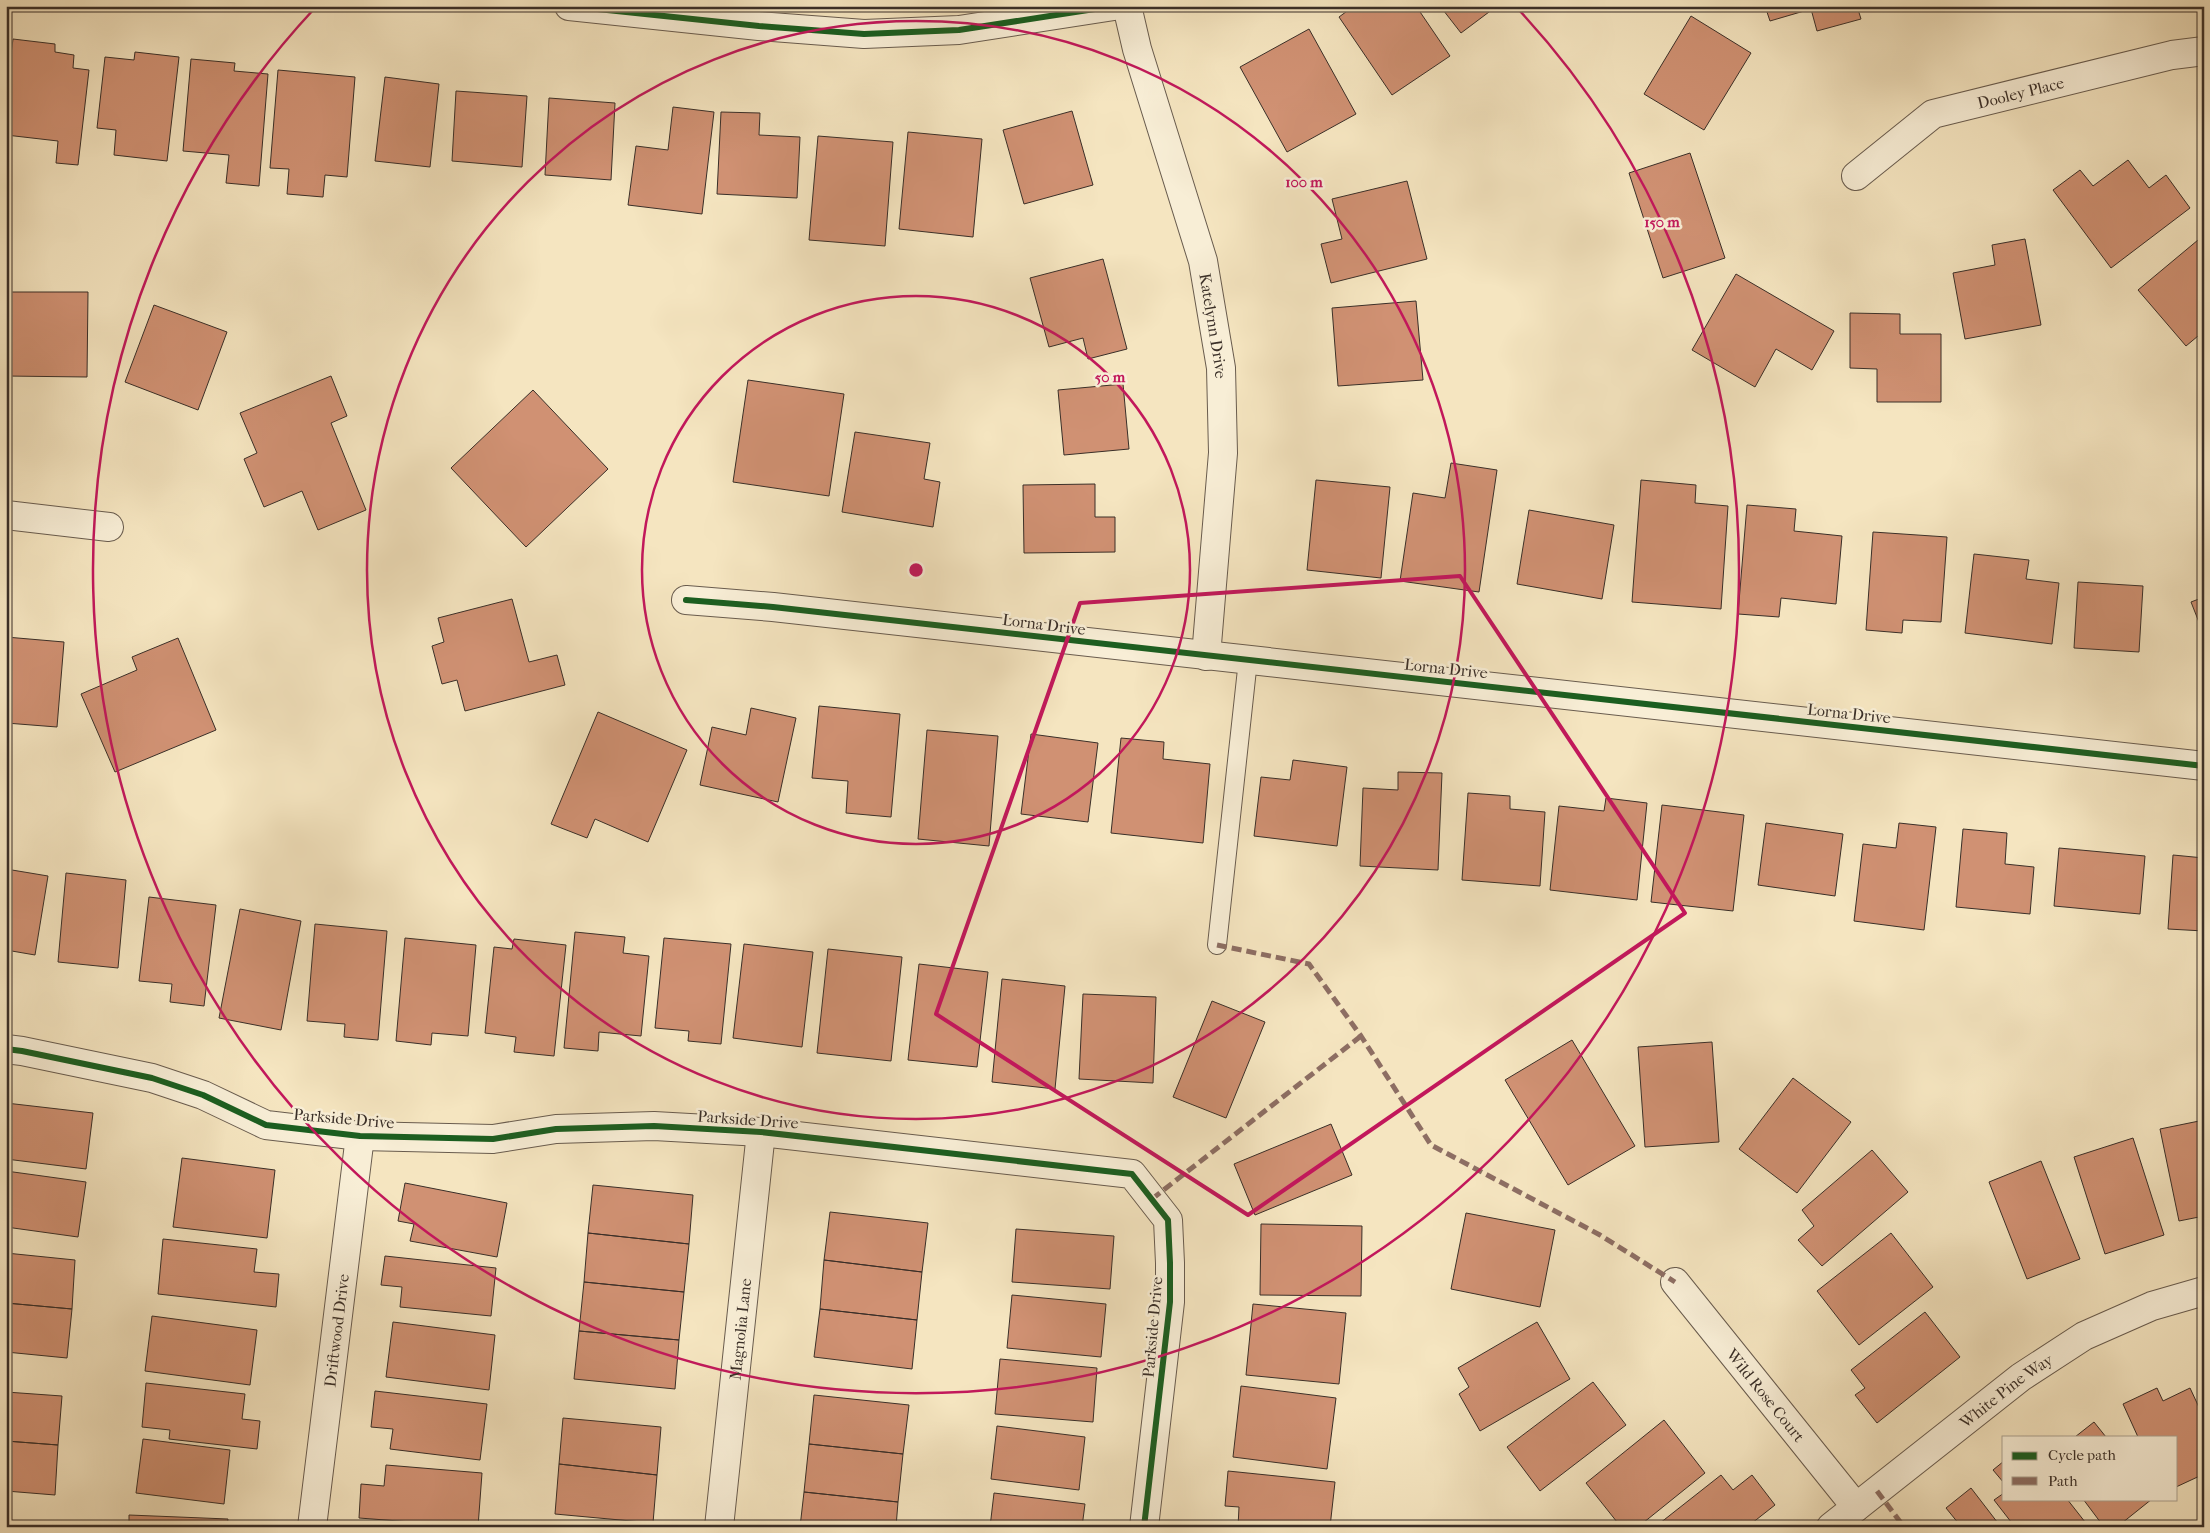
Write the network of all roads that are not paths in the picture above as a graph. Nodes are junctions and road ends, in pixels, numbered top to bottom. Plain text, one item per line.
1 (569, 6) edge
2 (1114, 6) edge
3 (1127, 6) edge
4 (760, 16) edge
5 (2204, 51) edge
6 (1856, 176) dead end
7 (6, 515) edge
8 (108, 528) dead end
9 (686, 600) dead end
10 (1206, 656) junction
11 (1248, 660) junction
12 (2204, 766) edge
13 (1217, 945) dead end
14 (6, 1049) edge
15 (761, 1132) junction
16 (360, 1136) junction
17 (1675, 1282) dead end
18 (2204, 1292) edge
19 (1856, 1507) junction
20 (312, 1527) edge
21 (719, 1527) edge
22 (1144, 1527) edge
23 (1832, 1527) edge

1 - 4 street
2 - 4 street
3 - 10 street, Katelynn Drive
5 - 6 street, Dooley Place
7 - 8 street
9 - 10 street, Lorna Drive
10 - 11 street, Lorna Drive
11 - 12 street, Lorna Drive
11 - 13 lane
14 - 16 street, Parkside Drive
15 - 16 street, Parkside Drive
15 - 21 street, Magnolia Lane
15 - 22 street, Parkside Drive
16 - 20 street, Driftwood Drive
17 - 19 street, Wild Rose Court
18 - 19 street, White Pine Way
19 - 23 street, White Pine Way

